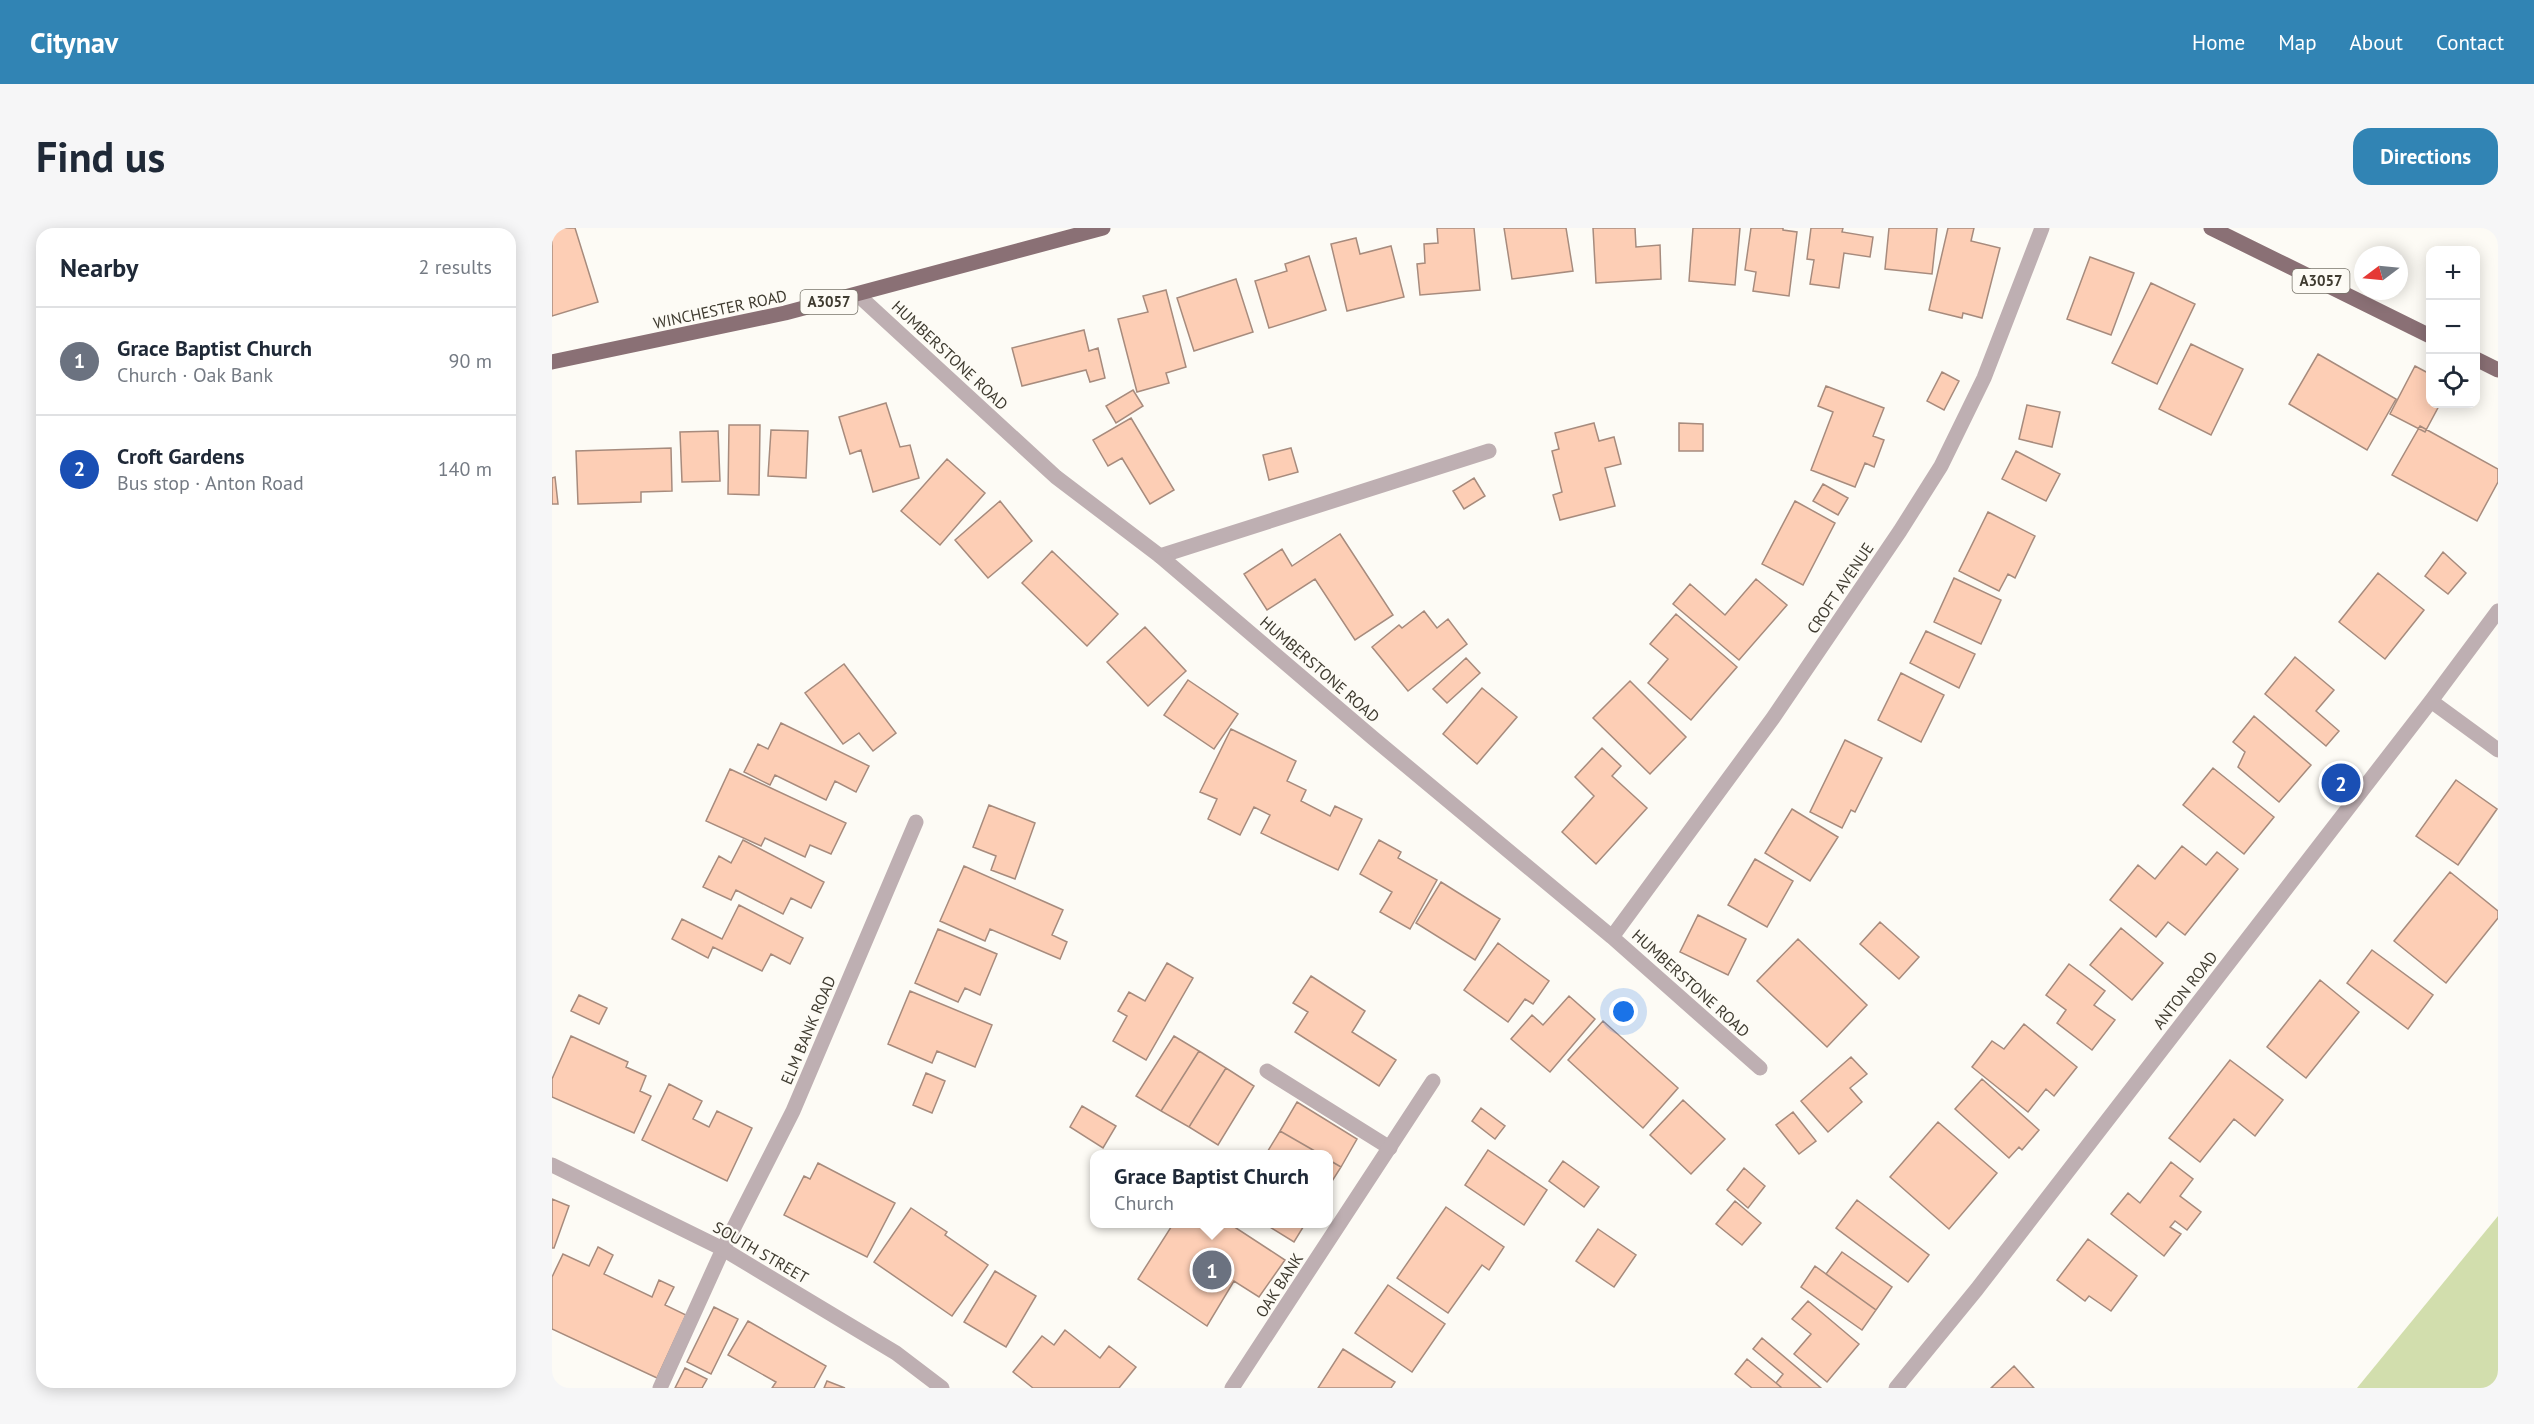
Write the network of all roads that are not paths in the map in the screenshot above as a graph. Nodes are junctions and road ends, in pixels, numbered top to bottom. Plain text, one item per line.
1 (1103, 228) edge
2 (2042, 228) edge
3 (2211, 228) edge
4 (858, 295) junction
5 (2426, 334) edge
6 (2480, 361) edge
7 (552, 362) edge
8 (2498, 370) edge
9 (1489, 451) dead end
10 (1160, 556) junction
11 (2498, 611) edge
12 (2431, 701) junction
13 (2498, 750) edge
14 (916, 822) dead end
15 (1612, 937) junction
16 (1760, 1068) dead end
17 (1267, 1071) dead end
18 (1433, 1081) dead end
19 (1390, 1148) junction
20 (552, 1165) edge
21 (723, 1249) junction
22 (660, 1388) edge
23 (942, 1388) edge
24 (1232, 1388) edge
25 (1896, 1388) edge

1 - 4 main road, WINCHESTER ROAD / A3057
2 - 15 street, CROFT AVENUE
3 - 5 main road, A3057
4 - 7 main road, WINCHESTER ROAD / A3057
4 - 10 street, HUMBERSTONE ROAD
6 - 8 main road
9 - 10 street
10 - 15 street, HUMBERSTONE ROAD
11 - 12 street, ANTON ROAD
12 - 13 street
12 - 25 street, ANTON ROAD
14 - 21 street, ELM BANK ROAD
15 - 16 street, HUMBERSTONE ROAD
17 - 19 street
18 - 19 street, OAK BANK
19 - 24 street, OAK BANK
20 - 21 street, SOUTH STREET
21 - 22 street, ELM BANK ROAD
21 - 23 street, SOUTH STREET

